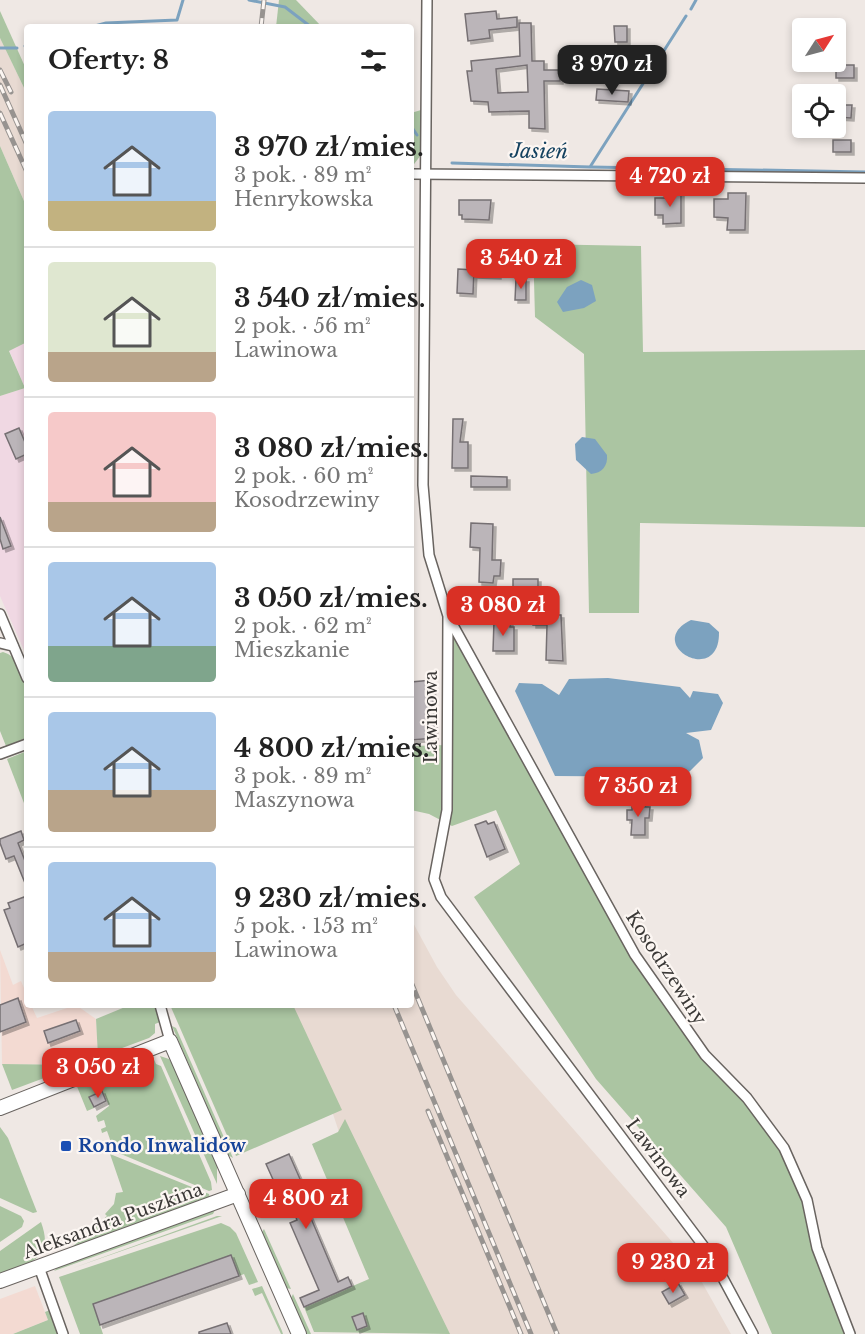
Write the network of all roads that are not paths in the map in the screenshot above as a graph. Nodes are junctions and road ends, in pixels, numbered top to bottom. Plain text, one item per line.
1 (427, 0) edge
2 (414, 174) edge
3 (425, 174) junction
4 (865, 178) edge
5 (0, 614) edge
6 (448, 616) junction
7 (0, 643) edge
8 (13, 646) junction
9 (24, 671) edge
10 (24, 745) edge
11 (0, 754) edge
12 (160, 1008) edge
13 (170, 1041) junction
14 (0, 1108) edge
15 (238, 1194) junction
16 (39, 1267) junction
17 (0, 1281) edge
18 (63, 1334) edge
19 (299, 1334) edge
20 (753, 1334) edge
21 (850, 1334) edge

1 - 3 street, Lawinowa
2 - 3 street
3 - 4 street
3 - 6 street, Lawinowa
5 - 8 street
6 - 20 street, Lawinowa
6 - 21 street, Kosodrzewiny
7 - 8 street
8 - 9 street
10 - 11 street
12 - 13 street
13 - 14 street
13 - 15 street
15 - 16 street, Aleksandra Puszkina
15 - 19 street
16 - 17 street, Aleksandra Puszkina
16 - 18 street

